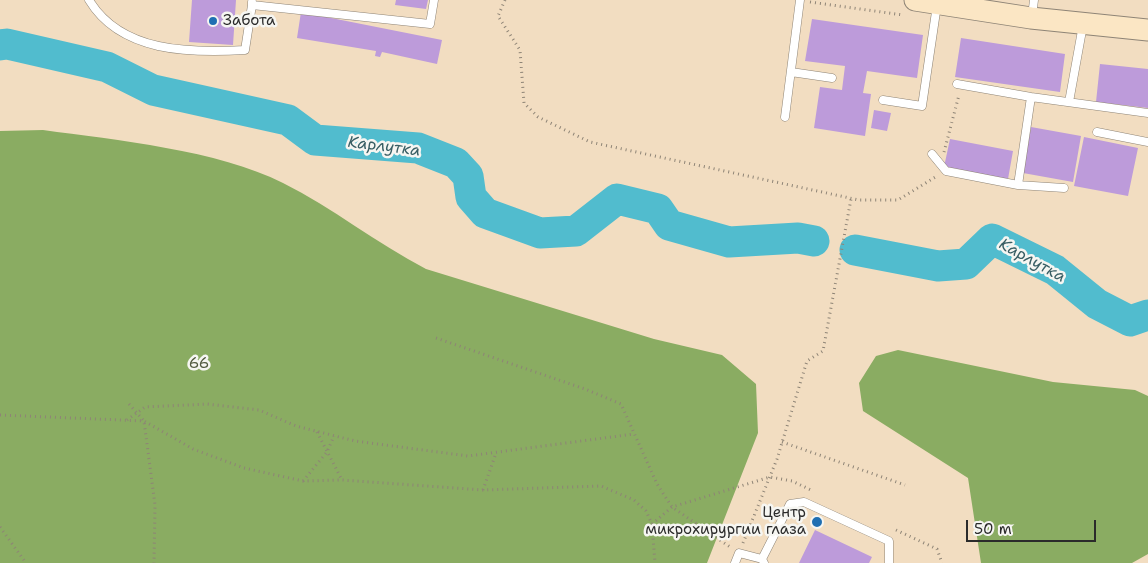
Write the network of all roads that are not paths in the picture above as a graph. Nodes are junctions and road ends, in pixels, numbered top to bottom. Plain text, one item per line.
1 (89, 0) edge
2 (434, 0) edge
3 (800, 0) edge
4 (915, 0) edge
5 (252, 2) edge
6 (938, 4) junction
7 (1033, 9) edge
8 (1083, 23) junction
9 (1148, 30) edge
10 (790, 72) junction
11 (832, 78) dead end
12 (959, 84) road end
13 (1031, 97) junction
14 (883, 100) dead end
15 (1069, 102) junction
16 (1148, 113) edge
17 (785, 117) dead end
18 (1097, 132) dead end
19 (1148, 142) edge
20 (932, 154) dead end
21 (1018, 185) junction
22 (1064, 188) dead end
23 (763, 561) edge
24 (735, 563) edge
25 (889, 563) edge

1 - 5 lane
2 - 5 lane
3 - 10 lane
4 - 6 main road
6 - 7 main road
6 - 14 lane
7 - 8 main road
8 - 9 main road
8 - 15 lane
10 - 11 lane
10 - 17 lane
12 - 13 lane
13 - 15 lane
13 - 21 lane
15 - 16 lane
18 - 19 lane
20 - 21 lane
21 - 22 lane
23 - 24 lane
23 - 25 lane

